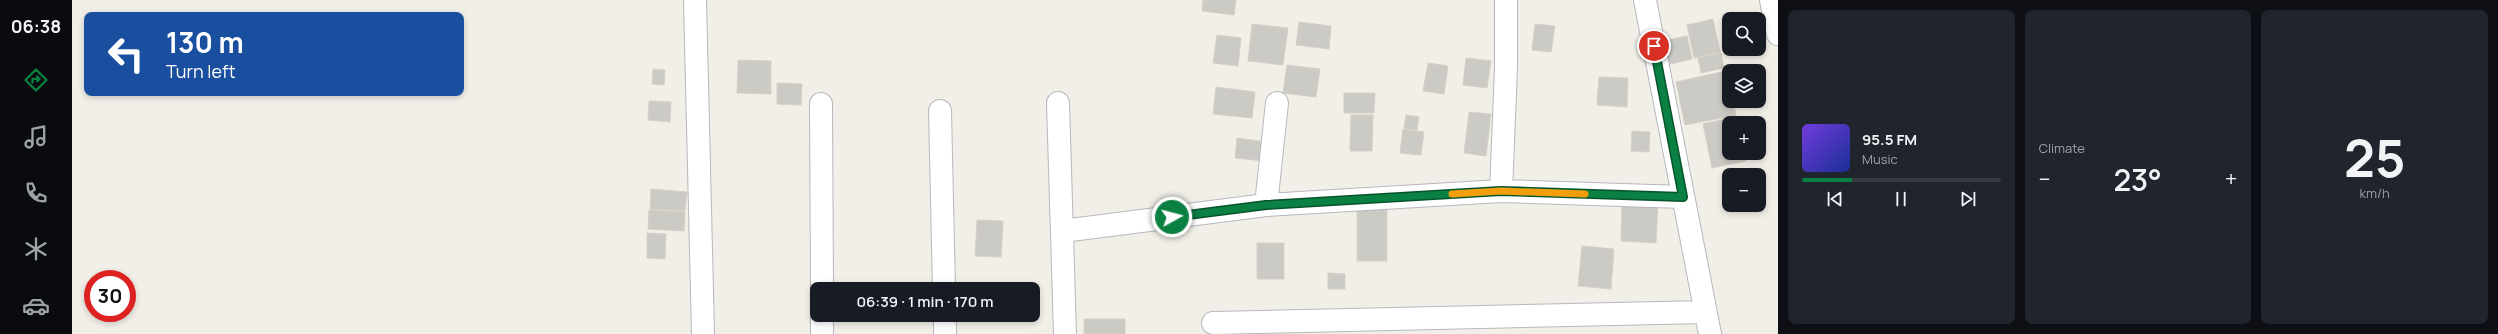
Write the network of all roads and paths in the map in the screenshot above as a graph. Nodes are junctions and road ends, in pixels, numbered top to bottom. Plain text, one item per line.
1 (695, 0) edge
2 (1506, 0) edge
3 (1645, 0) edge
4 (1771, 0) edge
5 (1778, 34) edge
6 (1277, 102) dead end
7 (1058, 103) dead end
8 (821, 104) dead end
9 (940, 111) dead end
10 (1501, 191) junction
11 (1683, 197) junction
12 (1266, 205) junction
13 (1063, 231) junction
14 (822, 282) edge
15 (944, 282) edge
16 (1705, 312) junction
17 (822, 322) edge
18 (945, 322) edge
19 (1213, 323) dead end
20 (702, 334) edge
21 (822, 334) edge
22 (945, 334) edge
23 (1065, 334) edge
24 (1710, 334) edge

1 - 20 street
2 - 10 street
3 - 11 street
4 - 5 street
6 - 12 street
7 - 13 street
8 - 14 street
9 - 15 street
10 - 11 street
10 - 12 street
11 - 16 street
12 - 13 street
13 - 23 street
16 - 19 street
16 - 24 street
17 - 21 street
18 - 22 street

